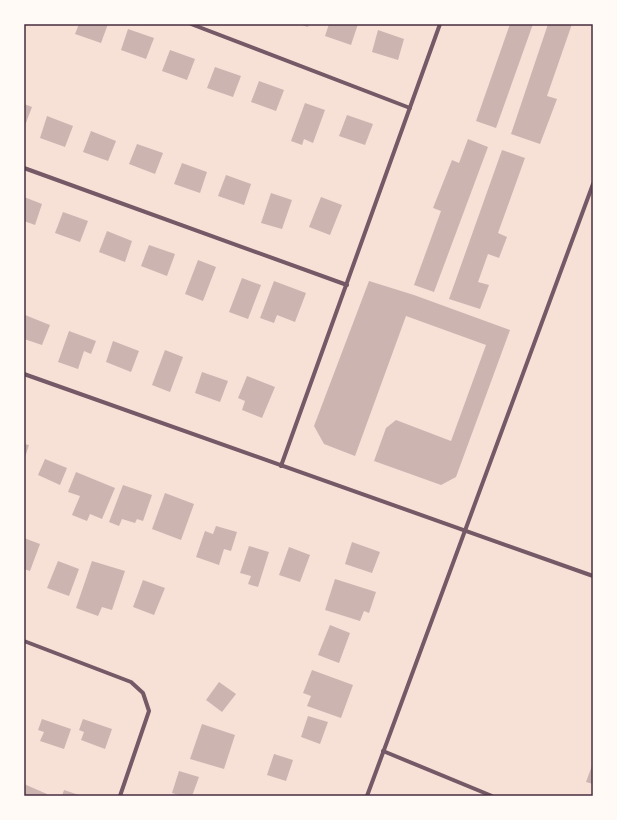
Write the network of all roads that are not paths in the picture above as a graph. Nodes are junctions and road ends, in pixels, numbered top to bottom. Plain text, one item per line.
1 (191, 24) edge
2 (440, 24) edge
3 (410, 108) junction
4 (24, 168) edge
5 (593, 184) edge
6 (347, 285) junction
7 (24, 374) edge
8 (281, 466) junction
9 (465, 531) junction
10 (593, 576) edge
11 (24, 641) edge
12 (383, 751) junction
13 (120, 796) edge
14 (366, 796) edge
15 (492, 796) edge

1 - 3 street
2 - 3 street
3 - 6 street
4 - 6 street
5 - 9 street
6 - 8 street
7 - 8 street
8 - 9 street
9 - 10 street
9 - 12 street
11 - 13 street
12 - 14 street
12 - 15 street

